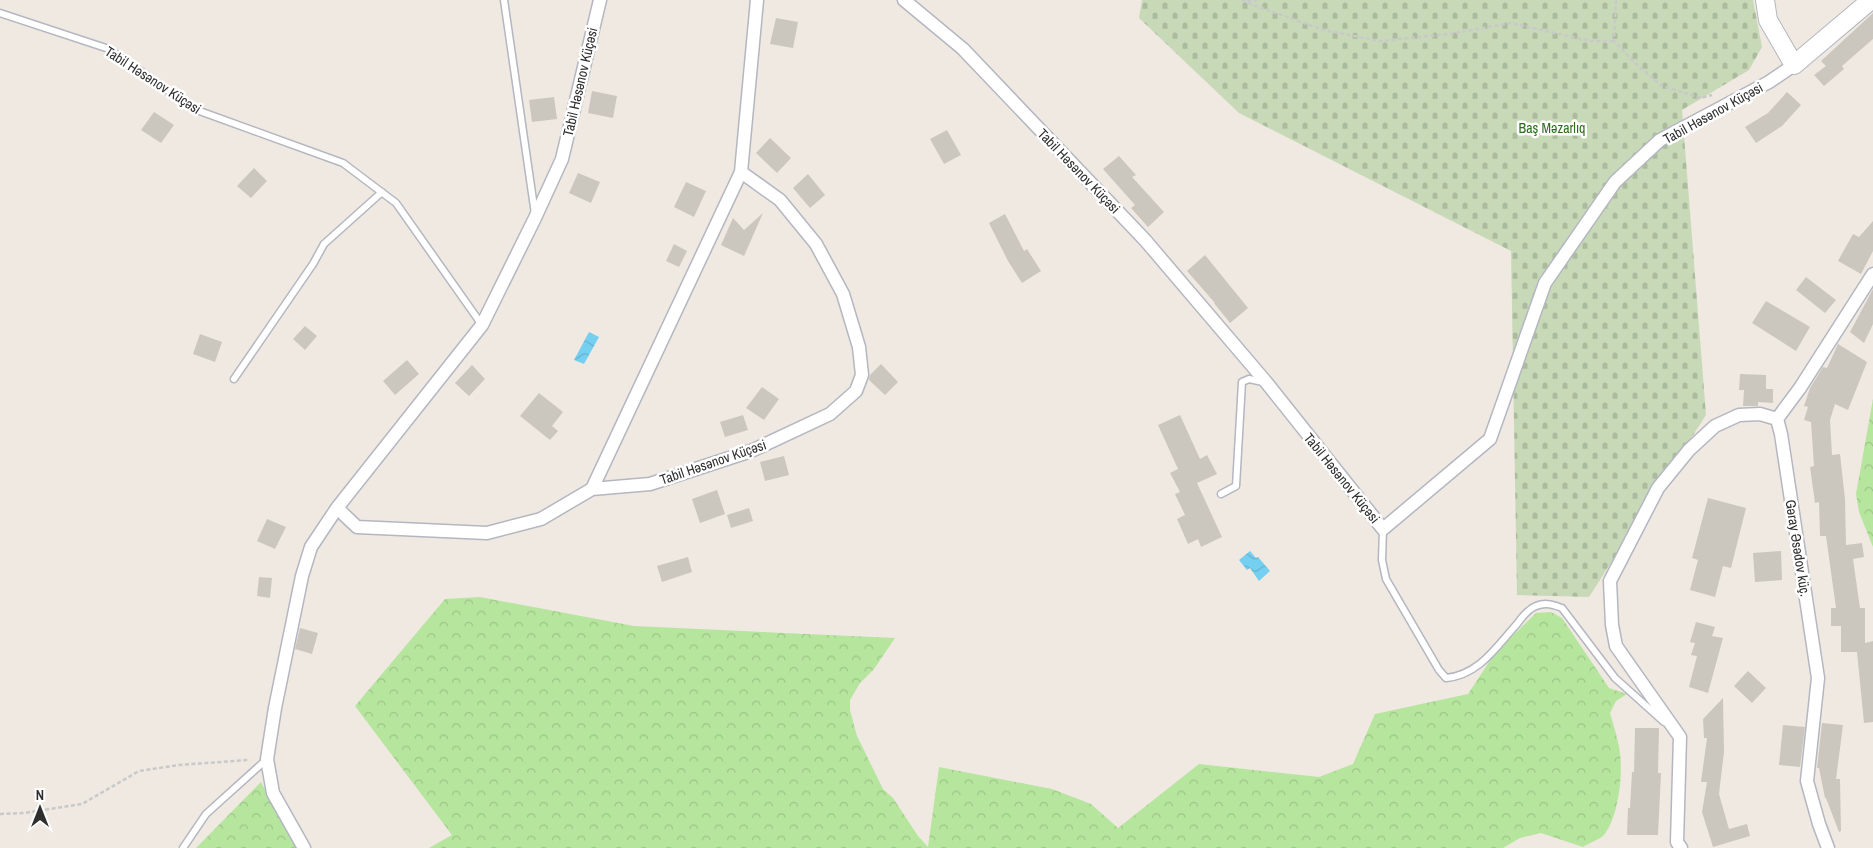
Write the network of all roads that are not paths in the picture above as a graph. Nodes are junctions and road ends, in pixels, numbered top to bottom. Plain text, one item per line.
1 (504, 0) edge
2 (600, 0) edge
3 (757, 0) edge
4 (904, 0) edge
5 (1765, 0) edge
6 (1871, 0) edge
7 (0, 13) edge
8 (1794, 65) junction
9 (741, 172) junction
10 (382, 192) junction
11 (535, 218) junction
12 (1873, 274) edge
13 (482, 325) junction
14 (234, 379) dead end
15 (1266, 382) junction
16 (1777, 419) junction
17 (592, 489) junction
18 (1221, 494) dead end
19 (337, 508) junction
20 (1383, 529) junction
21 (1680, 737) junction
22 (267, 759) junction
23 (1678, 846) edge
24 (184, 848) edge
25 (304, 848) edge
26 (1828, 848) edge

1 - 11 lane
2 - 11 street, Tabil Həsənov Küçəsi
3 - 9 street
4 - 15 street, Tabil Həsənov Küçəsi
5 - 8 street
6 - 8 street
7 - 10 lane, Tabil Həsənov Küçəsi
8 - 20 street, Tabil Həsənov Küçəsi
9 - 17 street
9 - 17 street, Tabil Həsənov Küçəsi
10 - 13 lane, Tabil Həsənov Küçəsi
10 - 14 lane
11 - 13 street, Tabil Həsənov Küçəsi
12 - 16 street
13 - 19 street, Tabil Həsənov Küçəsi
15 - 18 lane
15 - 20 street, Tabil Həsənov Küçəsi
16 - 21 street
16 - 26 street, Gəray Əsədov küç.
17 - 19 street, Tabil Həsənov Küçəsi
19 - 22 street, Tabil Həsənov Küçəsi
20 - 21 lane
21 - 23 street
22 - 24 lane
22 - 25 street, Tabil Həsənov Küçəsi

